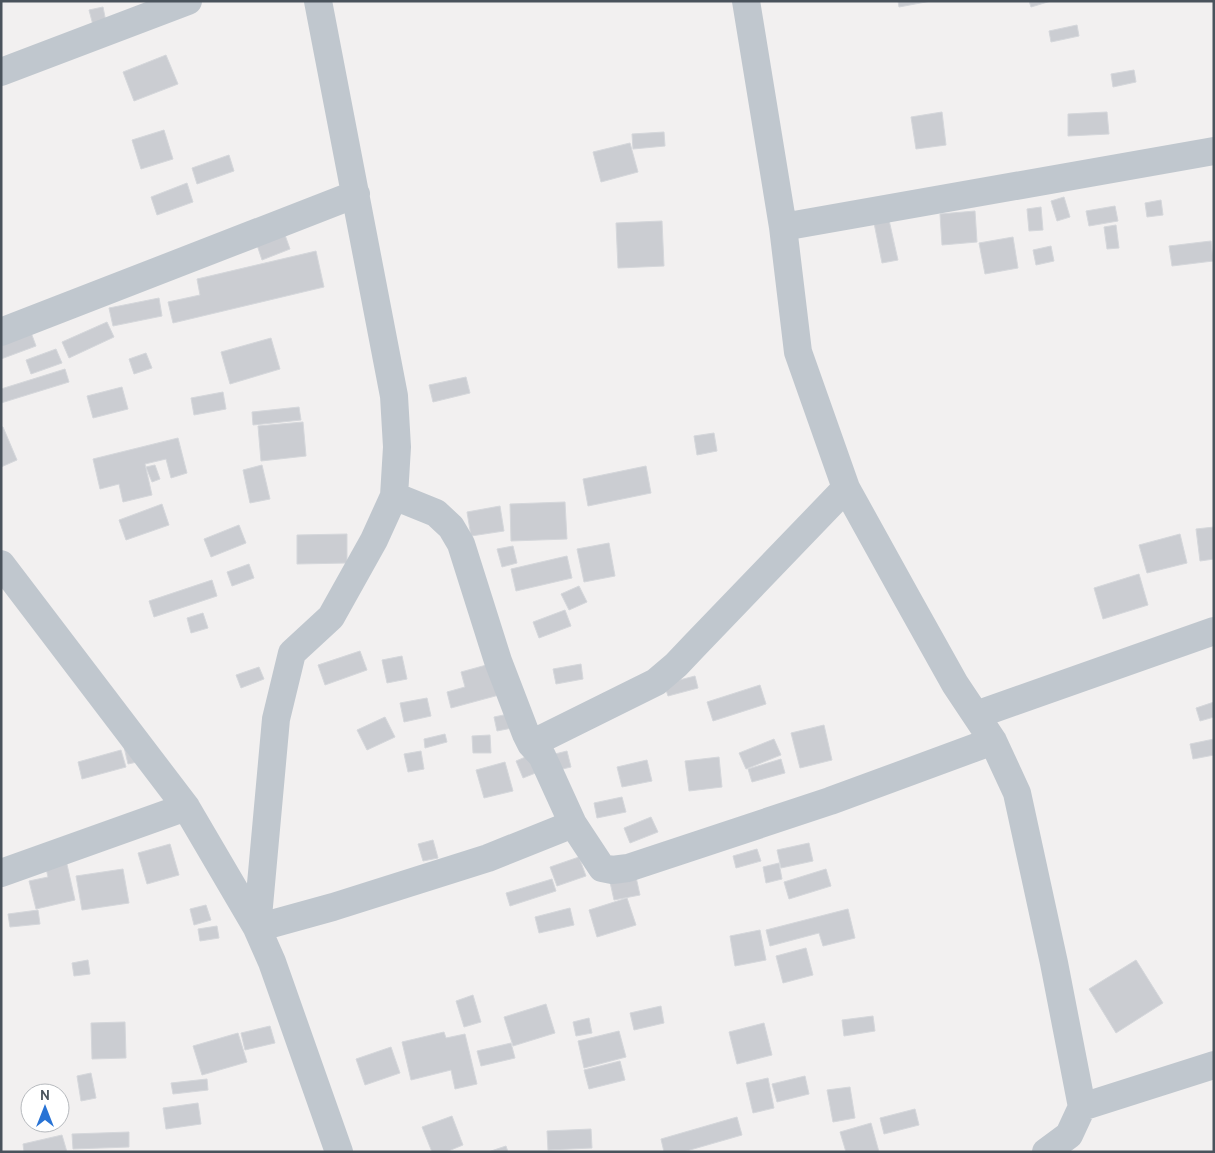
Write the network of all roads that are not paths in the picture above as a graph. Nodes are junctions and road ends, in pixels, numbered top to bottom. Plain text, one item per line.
1 (188, 1) edge
2 (318, 1) edge
3 (746, 1) edge
4 (1, 72) edge
5 (1214, 152) edge
6 (356, 194) junction
7 (783, 227) junction
8 (1, 332) edge
9 (846, 488) junction
10 (394, 496) junction
11 (1, 564) edge
12 (1214, 631) edge
13 (976, 715) junction
14 (993, 741) junction
15 (531, 744) junction
16 (186, 806) junction
17 (573, 824) junction
18 (1, 873) edge
19 (256, 928) junction
20 (1214, 1065) edge
21 (1082, 1107) junction
22 (1047, 1151) edge
23 (339, 1152) edge

1 - 4 street
2 - 6 street
3 - 7 street
5 - 7 street
6 - 8 street
6 - 10 street
7 - 9 street
9 - 13 street
9 - 15 street
10 - 15 street
10 - 19 street
11 - 16 street
12 - 13 street
13 - 14 street
14 - 17 street
14 - 21 street
15 - 17 street
16 - 18 street
16 - 19 street
17 - 19 street
19 - 23 street
20 - 21 street
21 - 22 street

